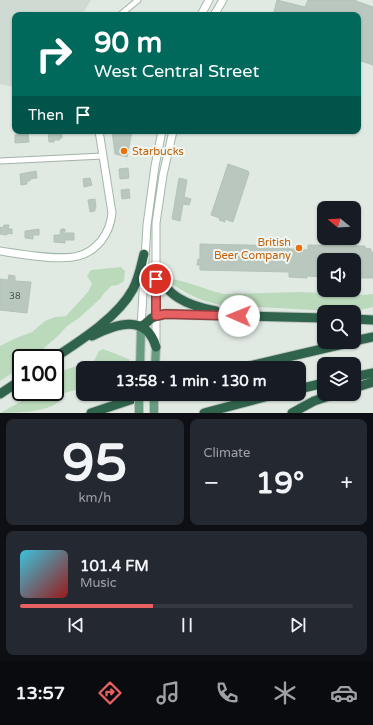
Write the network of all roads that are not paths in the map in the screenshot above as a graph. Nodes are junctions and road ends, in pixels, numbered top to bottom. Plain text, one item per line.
1 (138, 0) edge
2 (209, 0) edge
3 (223, 0) edge
4 (124, 12) edge
5 (203, 12) edge
6 (216, 12) edge
7 (99, 134) edge
8 (161, 134) edge
9 (172, 134) edge
10 (103, 156) junction
11 (0, 161) edge
12 (0, 252) edge
13 (144, 254) junction
14 (156, 267) junction
15 (156, 316) junction
16 (239, 316) junction
17 (317, 318) edge
18 (361, 319) edge
19 (373, 320) edge
20 (141, 327) junction
21 (373, 337) edge
22 (361, 340) edge
23 (156, 347) junction
24 (68, 349) junction
25 (323, 349) edge
26 (64, 352) edge
27 (140, 361) edge
28 (155, 361) edge
29 (271, 361) edge
30 (373, 373) edge
31 (361, 376) edge
32 (373, 382) edge
33 (317, 385) edge
34 (12, 386) edge
35 (361, 386) edge
36 (306, 387) edge
37 (0, 394) edge
38 (317, 400) edge
39 (127, 401) edge
40 (139, 401) edge
41 (154, 401) edge
42 (249, 401) edge
43 (91, 413) edge
44 (139, 413) edge
45 (154, 413) edge
46 (204, 413) edge
47 (292, 413) edge

1 - 4 street
2 - 5 main road
3 - 6 main road
7 - 10 main road
8 - 13 main road
9 - 14 main road
10 - 11 street
10 - 12 main road
13 - 20 main road
13 - 24 highway
14 - 15 main road
14 - 16 highway
15 - 16 highway
15 - 20 highway
15 - 23 main road
16 - 17 highway
18 - 19 highway
20 - 23 highway
20 - 24 highway
20 - 27 main road
21 - 22 highway
23 - 28 main road
24 - 26 highway
25 - 29 highway
30 - 31 highway
32 - 35 highway
33 - 36 highway
34 - 37 highway
38 - 47 highway
39 - 43 highway
40 - 44 main road, bridge
41 - 45 main road
42 - 46 highway

